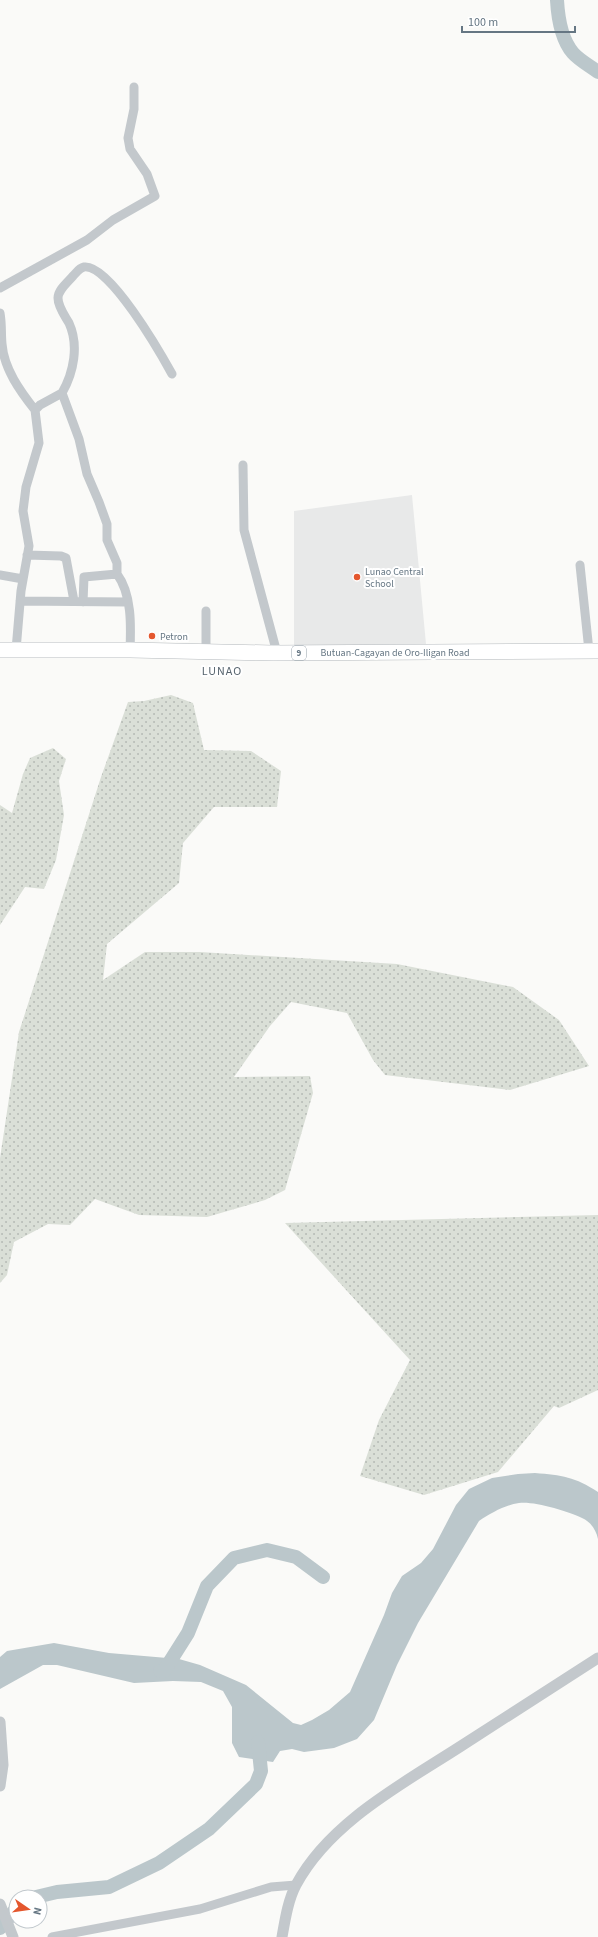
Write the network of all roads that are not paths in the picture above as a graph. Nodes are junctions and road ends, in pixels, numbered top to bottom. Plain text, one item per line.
1 (134, 87) dead end
2 (0, 288) edge
3 (0, 313) edge
4 (1, 344) edge
5 (172, 374) dead end
6 (62, 393) junction
7 (36, 410) junction
8 (243, 465) dead end
9 (27, 555) junction
10 (580, 565) dead end
11 (117, 574) junction
12 (0, 575) edge
13 (23, 579) junction
14 (20, 601) junction
15 (78, 602) junction
16 (127, 602) junction
17 (206, 611) dead end
18 (0, 650) edge
19 (16, 650) junction
20 (130, 650) junction
21 (593, 651) edge
22 (206, 652) junction
23 (277, 653) junction
24 (598, 1658) edge
25 (0, 1722) edge
26 (0, 1786) edge
27 (296, 1885) junction
28 (0, 1905) edge
29 (13, 1937) edge
30 (52, 1937) edge
31 (282, 1937) edge

1 - 2 street
3 - 4 street
4 - 7 street
5 - 6 street
6 - 7 street
6 - 11 street
7 - 9 street
8 - 23 street
9 - 13 street
9 - 15 street
10 - 21 street
11 - 15 street
11 - 16 street
12 - 13 street
13 - 14 street
14 - 15 street
14 - 19 street
15 - 16 street
16 - 20 street
17 - 22 street
18 - 19 highway, Butuan-Cagayan de Oro-Iligan Road / 9
19 - 20 highway, Butuan-Cagayan de Oro-Iligan Road / 9
20 - 22 highway, Butuan-Cagayan de Oro-Iligan Road / 9
21 - 23 highway, Butuan-Cagayan de Oro-Iligan Road / 9
22 - 23 highway, Butuan-Cagayan de Oro-Iligan Road / 9
24 - 27 street
25 - 26 street
27 - 30 street
27 - 31 street
28 - 29 street

